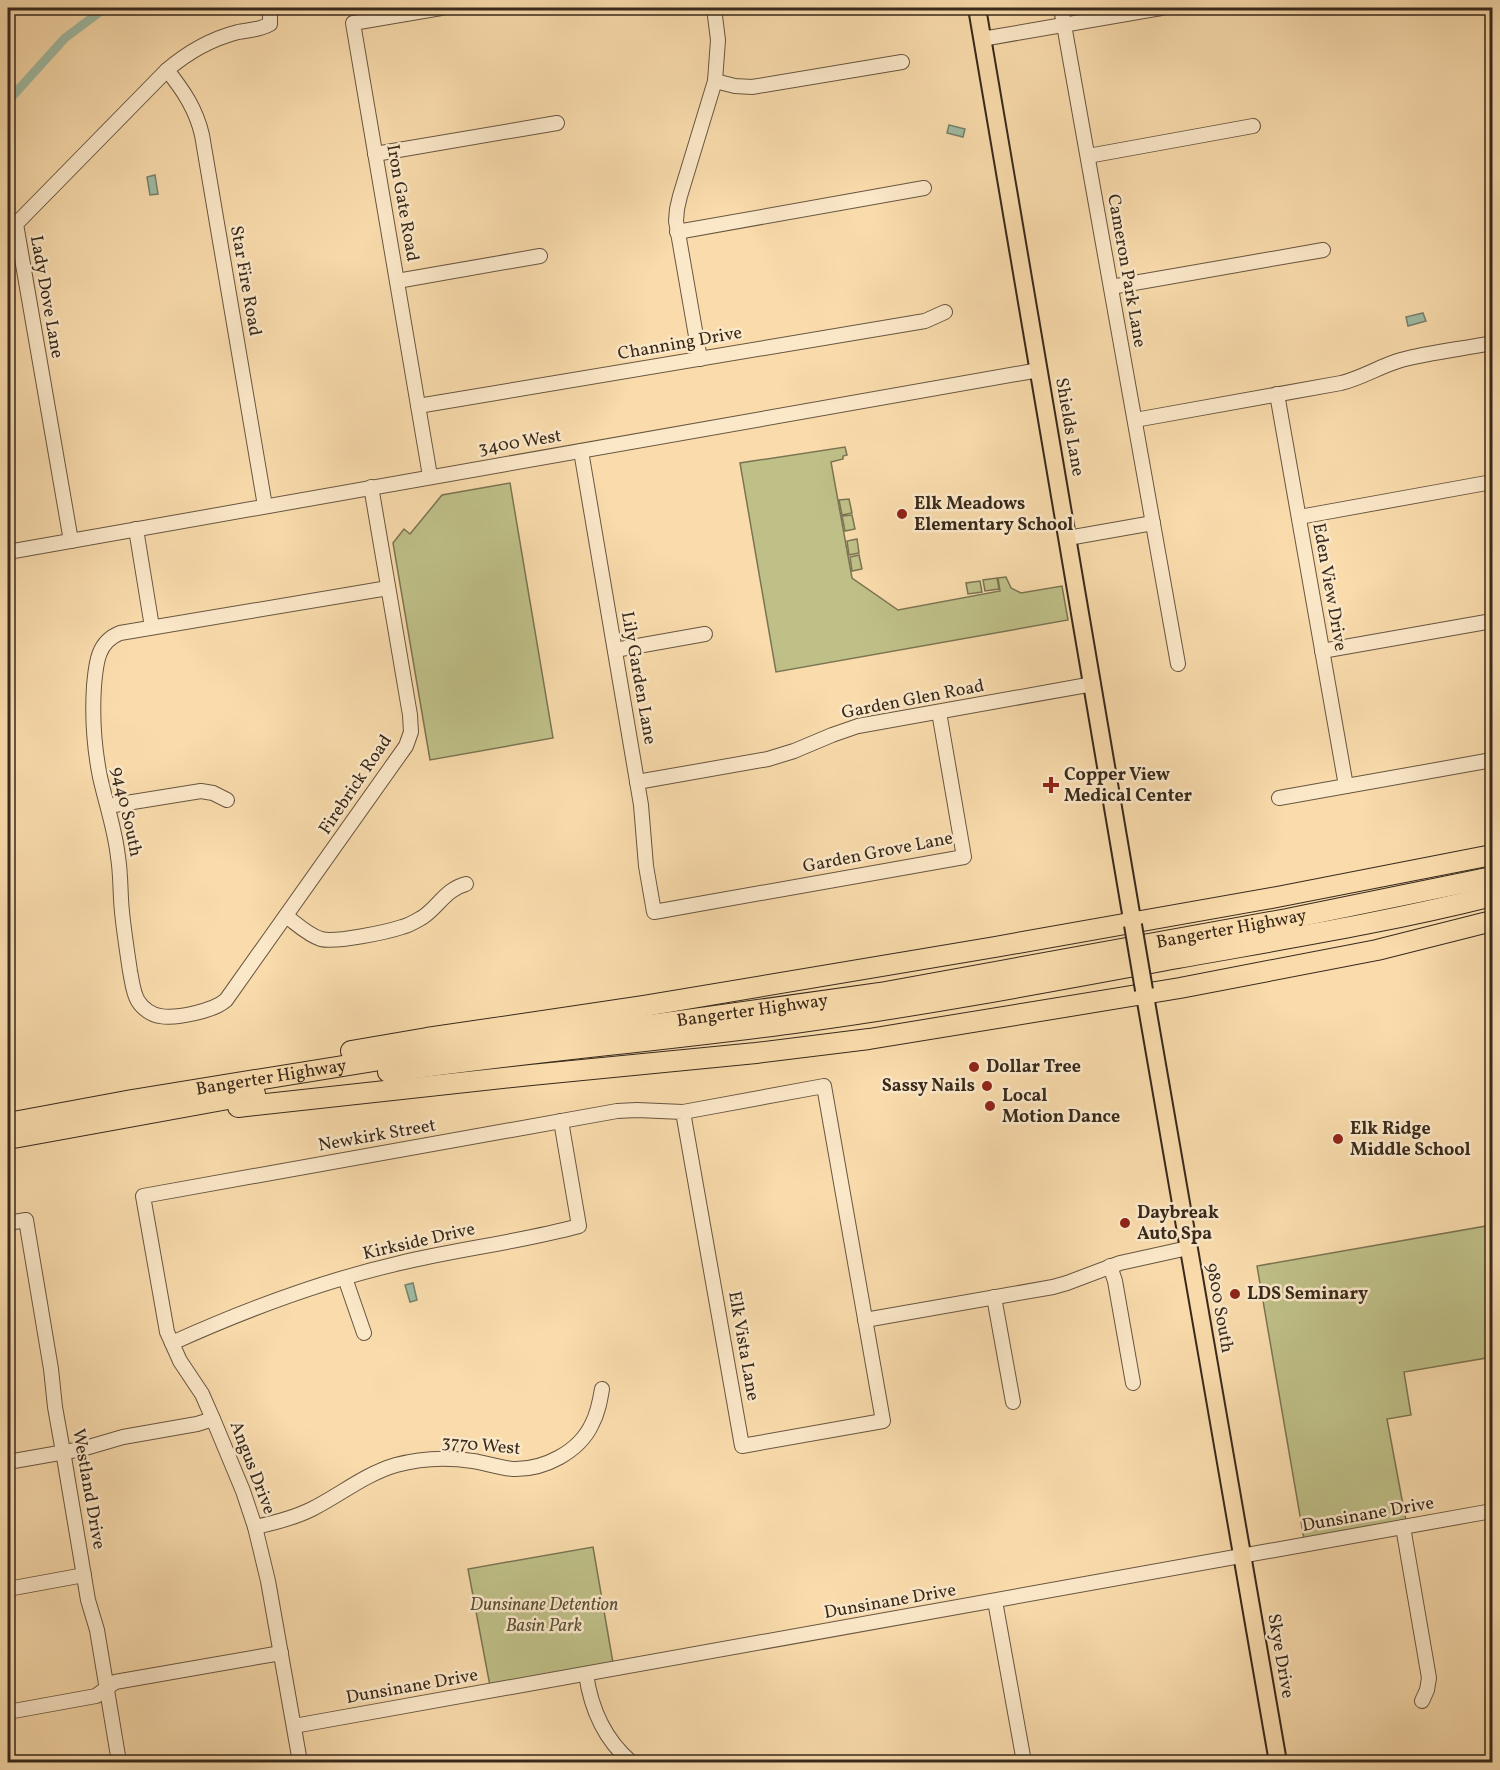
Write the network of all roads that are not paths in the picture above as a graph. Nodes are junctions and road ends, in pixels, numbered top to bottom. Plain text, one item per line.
1 (270, 8) edge
2 (441, 8) edge
3 (714, 8) edge
4 (977, 8) edge
5 (1061, 8) edge
6 (1161, 8) edge
7 (1064, 25) junction
8 (982, 39) junction
9 (902, 62) dead end
10 (166, 70) junction
11 (715, 81) junction
12 (557, 123) dead end
13 (1253, 126) dead end
14 (375, 154) junction
15 (1088, 156) junction
16 (924, 188) dead end
17 (677, 232) junction
18 (1323, 250) dead end
19 (540, 256) dead end
20 (397, 281) junction
21 (1111, 287) junction
22 (945, 312) dead end
23 (1492, 344) edge
24 (700, 358) junction
25 (1039, 370) junction
26 (1277, 394) junction
27 (418, 406) junction
28 (1135, 420) junction
29 (581, 451) junction
30 (430, 476) junction
31 (1492, 482) edge
32 (371, 487) junction
33 (265, 506) junction
34 (1299, 517) junction
35 (1153, 523) junction
36 (136, 529) junction
37 (1068, 538) junction
38 (70, 541) junction
39 (8, 552) edge
40 (388, 588) junction
41 (1492, 621) edge
42 (152, 627) junction
43 (705, 634) dead end
44 (615, 650) junction
45 (1322, 651) junction
46 (1178, 664) dead end
47 (1093, 684) junction
48 (939, 712) junction
49 (1492, 760) edge
50 (637, 782) junction
51 (1346, 786) junction
52 (1279, 798) dead end
53 (227, 800) dead end
54 (108, 806) junction
55 (1492, 855) edge
56 (1492, 877) edge
57 (466, 884) dead end
58 (1492, 896) edge
59 (654, 912) joint
60 (286, 916) junction
61 (1492, 921) edge
62 (1133, 923) junction
63 (1145, 992) junction
64 (158, 1016) joint
65 (130, 1109) junction
66 (683, 1112) junction
67 (561, 1121) junction
68 (8, 1123) edge
69 (8, 1139) edge
70 (143, 1196) joint
71 (8, 1223) edge
72 (1188, 1248) junction
73 (1110, 1266) junction
74 (345, 1278) junction
75 (994, 1297) junction
76 (865, 1320) junction
77 (364, 1333) dead end
78 (172, 1343) junction
79 (1133, 1383) dead end
80 (602, 1389) dead end
81 (1013, 1402) dead end
82 (213, 1419) junction
83 (63, 1452) junction
84 (8, 1462) edge
85 (1492, 1511) edge
86 (255, 1527) junction
87 (1403, 1527) junction
88 (1243, 1555) junction
89 (84, 1575) junction
90 (8, 1589) edge
91 (995, 1601) junction
92 (281, 1653) junction
93 (586, 1674) junction
94 (107, 1689) junction
95 (1422, 1701) dead end
96 (8, 1712) edge
97 (294, 1726) junction
98 (119, 1762) edge
99 (300, 1762) edge
100 (631, 1762) edge
101 (1024, 1762) edge
102 (1278, 1762) edge

1 - 10 street, Lady Dove Lane
2 - 14 street, Iron Gate Road
3 - 11 street
4 - 8 main road, Shields Lane
5 - 7 street, Cameron Park Lane
6 - 7 street
7 - 8 street
7 - 15 street, Cameron Park Lane
8 - 25 main road, Shields Lane
9 - 11 street
10 - 33 street, Star Fire Road
10 - 38 street, Lady Dove Lane
11 - 17 street
12 - 14 street
13 - 15 street
14 - 20 street, Iron Gate Road
15 - 21 street, Cameron Park Lane
16 - 17 street
17 - 24 street
18 - 21 street
19 - 20 street
20 - 27 street, Iron Gate Road
21 - 28 street, Cameron Park Lane
22 - 24 street, Channing Drive
23 - 26 street
24 - 27 street, Channing Drive
25 - 29 street, 3400 West
25 - 37 main road, Shields Lane
26 - 28 street
26 - 34 street, Eden View Drive
27 - 30 street, Iron Gate Road
28 - 35 street, Cameron Park Lane
29 - 30 street, 3400 West
29 - 44 street, Lily Garden Lane
30 - 32 street, 3400 West
31 - 34 street
32 - 33 street, 3400 West
32 - 40 street, Firebrick Road
33 - 36 street, 3400 West
34 - 45 street, Eden View Drive
35 - 37 street
35 - 46 street, Cameron Park Lane
36 - 38 street, 3400 West
36 - 42 street
37 - 47 main road, Shields Lane
38 - 39 street, 3400 West
40 - 42 street
40 - 60 street, Firebrick Road
41 - 45 street
42 - 54 street, 9440 South
43 - 44 street
44 - 50 street, Lily Garden Lane
45 - 51 street, Eden View Drive
47 - 48 street, Garden Glen Road
47 - 62 main road, Shields Lane
48 - 50 street, Garden Glen Road
48 - 59 street, Garden Grove Lane
49 - 51 street
50 - 59 street, Lily Garden Lane
51 - 52 street
53 - 54 street
54 - 64 street, 9440 South
55 - 62 highway
56 - 65 highway, Bangerter Highway
57 - 60 street
58 - 65 highway, Bangerter Highway
60 - 64 street, Firebrick Road
61 - 63 highway
62 - 63 main road, 9800 South, bridge
62 - 65 highway
63 - 65 highway
63 - 72 main road, 9800 South
65 - 68 highway, Bangerter Highway
65 - 69 highway, Bangerter Highway
66 - 67 street, Newkirk Street
66 - 76 street, Newkirk Street
66 - 76 street, Elk Vista Lane
67 - 70 street, Newkirk Street
67 - 74 street, Kirkside Drive
70 - 78 street, Angus Drive
71 - 83 street, Westland Drive
72 - 73 street
72 - 88 main road, 9800 South
73 - 75 street
73 - 79 street
74 - 77 street
74 - 78 street, Kirkside Drive
75 - 76 street
75 - 81 street
78 - 82 street, Angus Drive
80 - 86 street, 3770 West
82 - 83 street
82 - 86 street, Angus Drive
83 - 84 street
83 - 89 street, Westland Drive
85 - 87 street, Dunsinane Drive
86 - 92 street, Angus Drive
87 - 88 street, Dunsinane Drive
87 - 95 street
88 - 91 street, Dunsinane Drive
88 - 102 main road, Skye Drive
89 - 90 street
89 - 94 street, Westland Drive
91 - 93 street, Dunsinane Drive
91 - 101 street
92 - 94 street
92 - 97 street, Angus Drive
93 - 97 street, Dunsinane Drive
93 - 100 street
94 - 96 street
94 - 98 street, Westland Drive
97 - 99 street, Angus Drive

